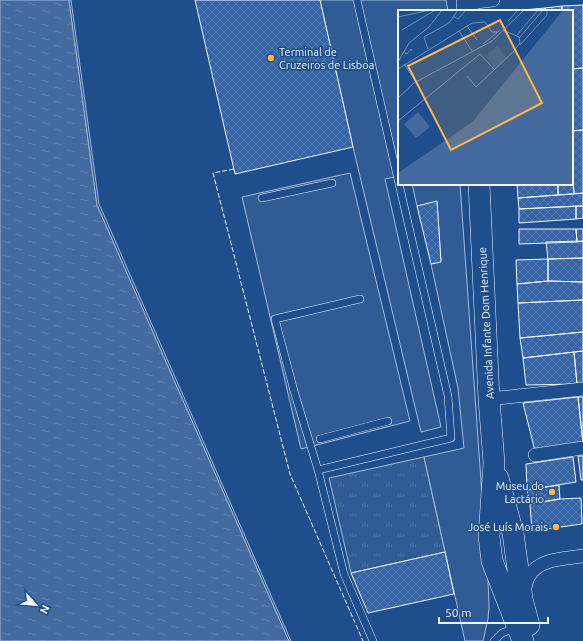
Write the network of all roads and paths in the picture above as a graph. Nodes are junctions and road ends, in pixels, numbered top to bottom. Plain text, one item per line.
1 (357, 0) edge
2 (493, 0) edge
3 (467, 4) edge
4 (398, 180) edge
5 (332, 183) dead end
6 (399, 185) edge
7 (479, 185) edge
8 (262, 198) dead end
9 (360, 300) dead end
10 (583, 389) edge
11 (489, 399) junction
12 (388, 421) dead end
13 (320, 439) dead end
14 (583, 448) edge
15 (535, 455) dead end
16 (494, 463) junction
17 (318, 470) junction
18 (583, 556) edge
19 (522, 599) junction
20 (520, 634) edge
21 (373, 641) edge
22 (494, 641) edge
23 (534, 641) edge

1 - 4 lane
2 - 3 street
5 - 8 lane
6 - 17 lane
7 - 11 main road, Avenida Infante Dom Henrique
9 - 17 lane
10 - 11 street
11 - 16 main road, Avenida Infante Dom Henrique
12 - 13 lane
14 - 15 street
16 - 19 main road, Avenida Infante Dom Henrique
16 - 20 main road, Avenida Infante Dom Henrique
17 - 21 lane
18 - 19 street
19 - 23 main road, Avenida Infante Dom Henrique
20 - 22 lane

